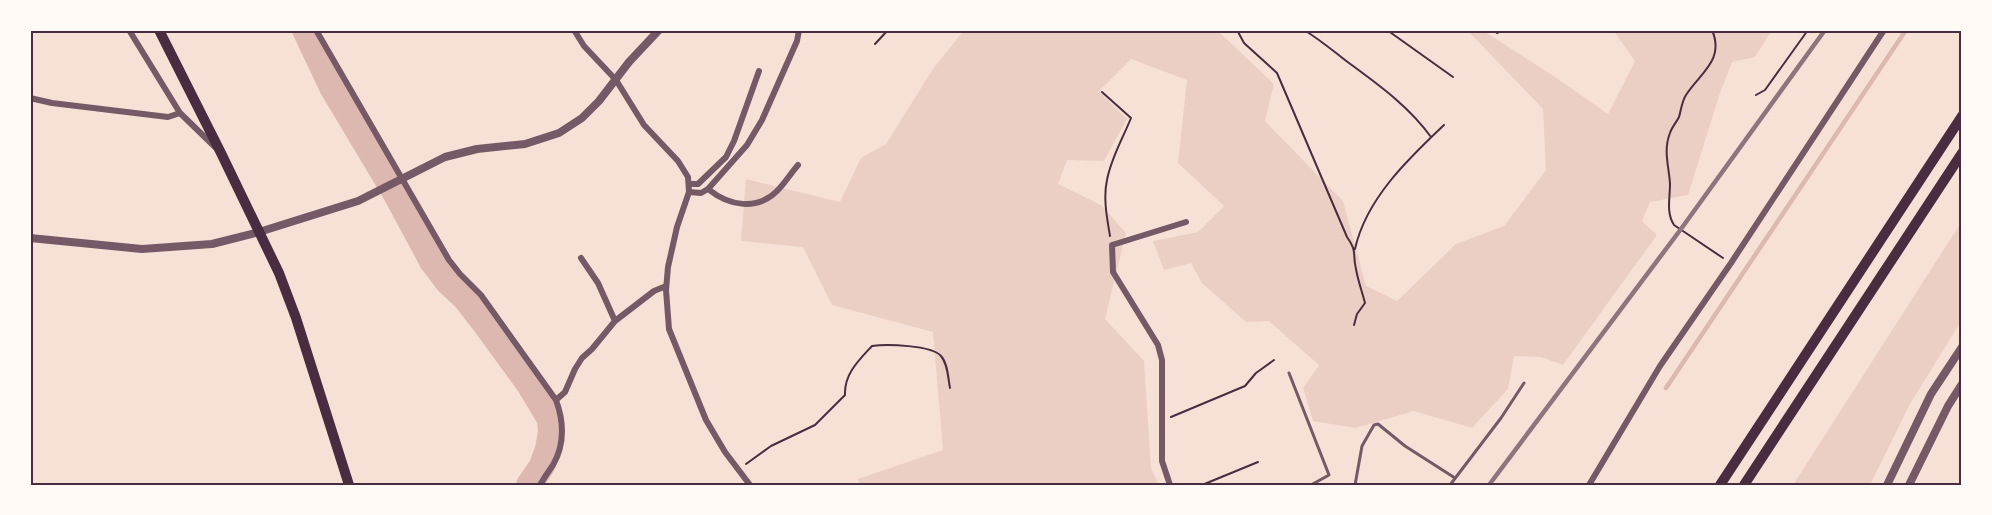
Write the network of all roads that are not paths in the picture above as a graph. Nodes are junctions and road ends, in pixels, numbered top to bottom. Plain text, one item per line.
1 (129, 30) edge
2 (159, 30) edge
3 (316, 30) edge
4 (574, 30) edge
5 (659, 30) edge
6 (799, 30) edge
7 (1884, 30) edge
8 (759, 71) dead end
9 (616, 80) junction
10 (30, 98) edge
11 (180, 113) junction
12 (1962, 116) edge
13 (221, 153) junction
14 (1962, 153) edge
15 (798, 165) dead end
16 (401, 179) junction
17 (690, 184) junction
18 (708, 189) junction
19 (689, 192) junction
20 (1186, 222) dead end
21 (259, 232) junction
22 (30, 238) edge
23 (581, 258) dead end
24 (666, 286) junction
25 (615, 321) junction
26 (1962, 346) edge
27 (1289, 373) dead end
28 (1524, 383) dead end
29 (1962, 384) edge
30 (556, 400) junction
31 (1455, 478) junction
32 (349, 485) edge
33 (540, 485) edge
34 (750, 485) edge
35 (1170, 485) edge
36 (1311, 485) edge
37 (1355, 485) edge
38 (1450, 485) edge
39 (1589, 485) edge
40 (1720, 485) edge
41 (1744, 485) edge
42 (1887, 485) edge
43 (1909, 485) edge

1 - 11 street
2 - 13 highway
3 - 16 street
4 - 9 street
5 - 9 street
6 - 18 street
7 - 39 street
8 - 17 street
9 - 16 street
9 - 17 street
10 - 11 street
11 - 13 street
12 - 40 highway
13 - 21 highway
14 - 41 highway
15 - 18 street
16 - 21 street
16 - 30 street
17 - 19 street
18 - 19 street
19 - 24 street
20 - 35 street
21 - 22 street
21 - 32 highway
23 - 25 street
24 - 25 street
24 - 34 street
25 - 30 street
26 - 42 street
27 - 36 lane
28 - 31 lane
29 - 43 street
30 - 33 street
31 - 37 lane
31 - 38 lane

